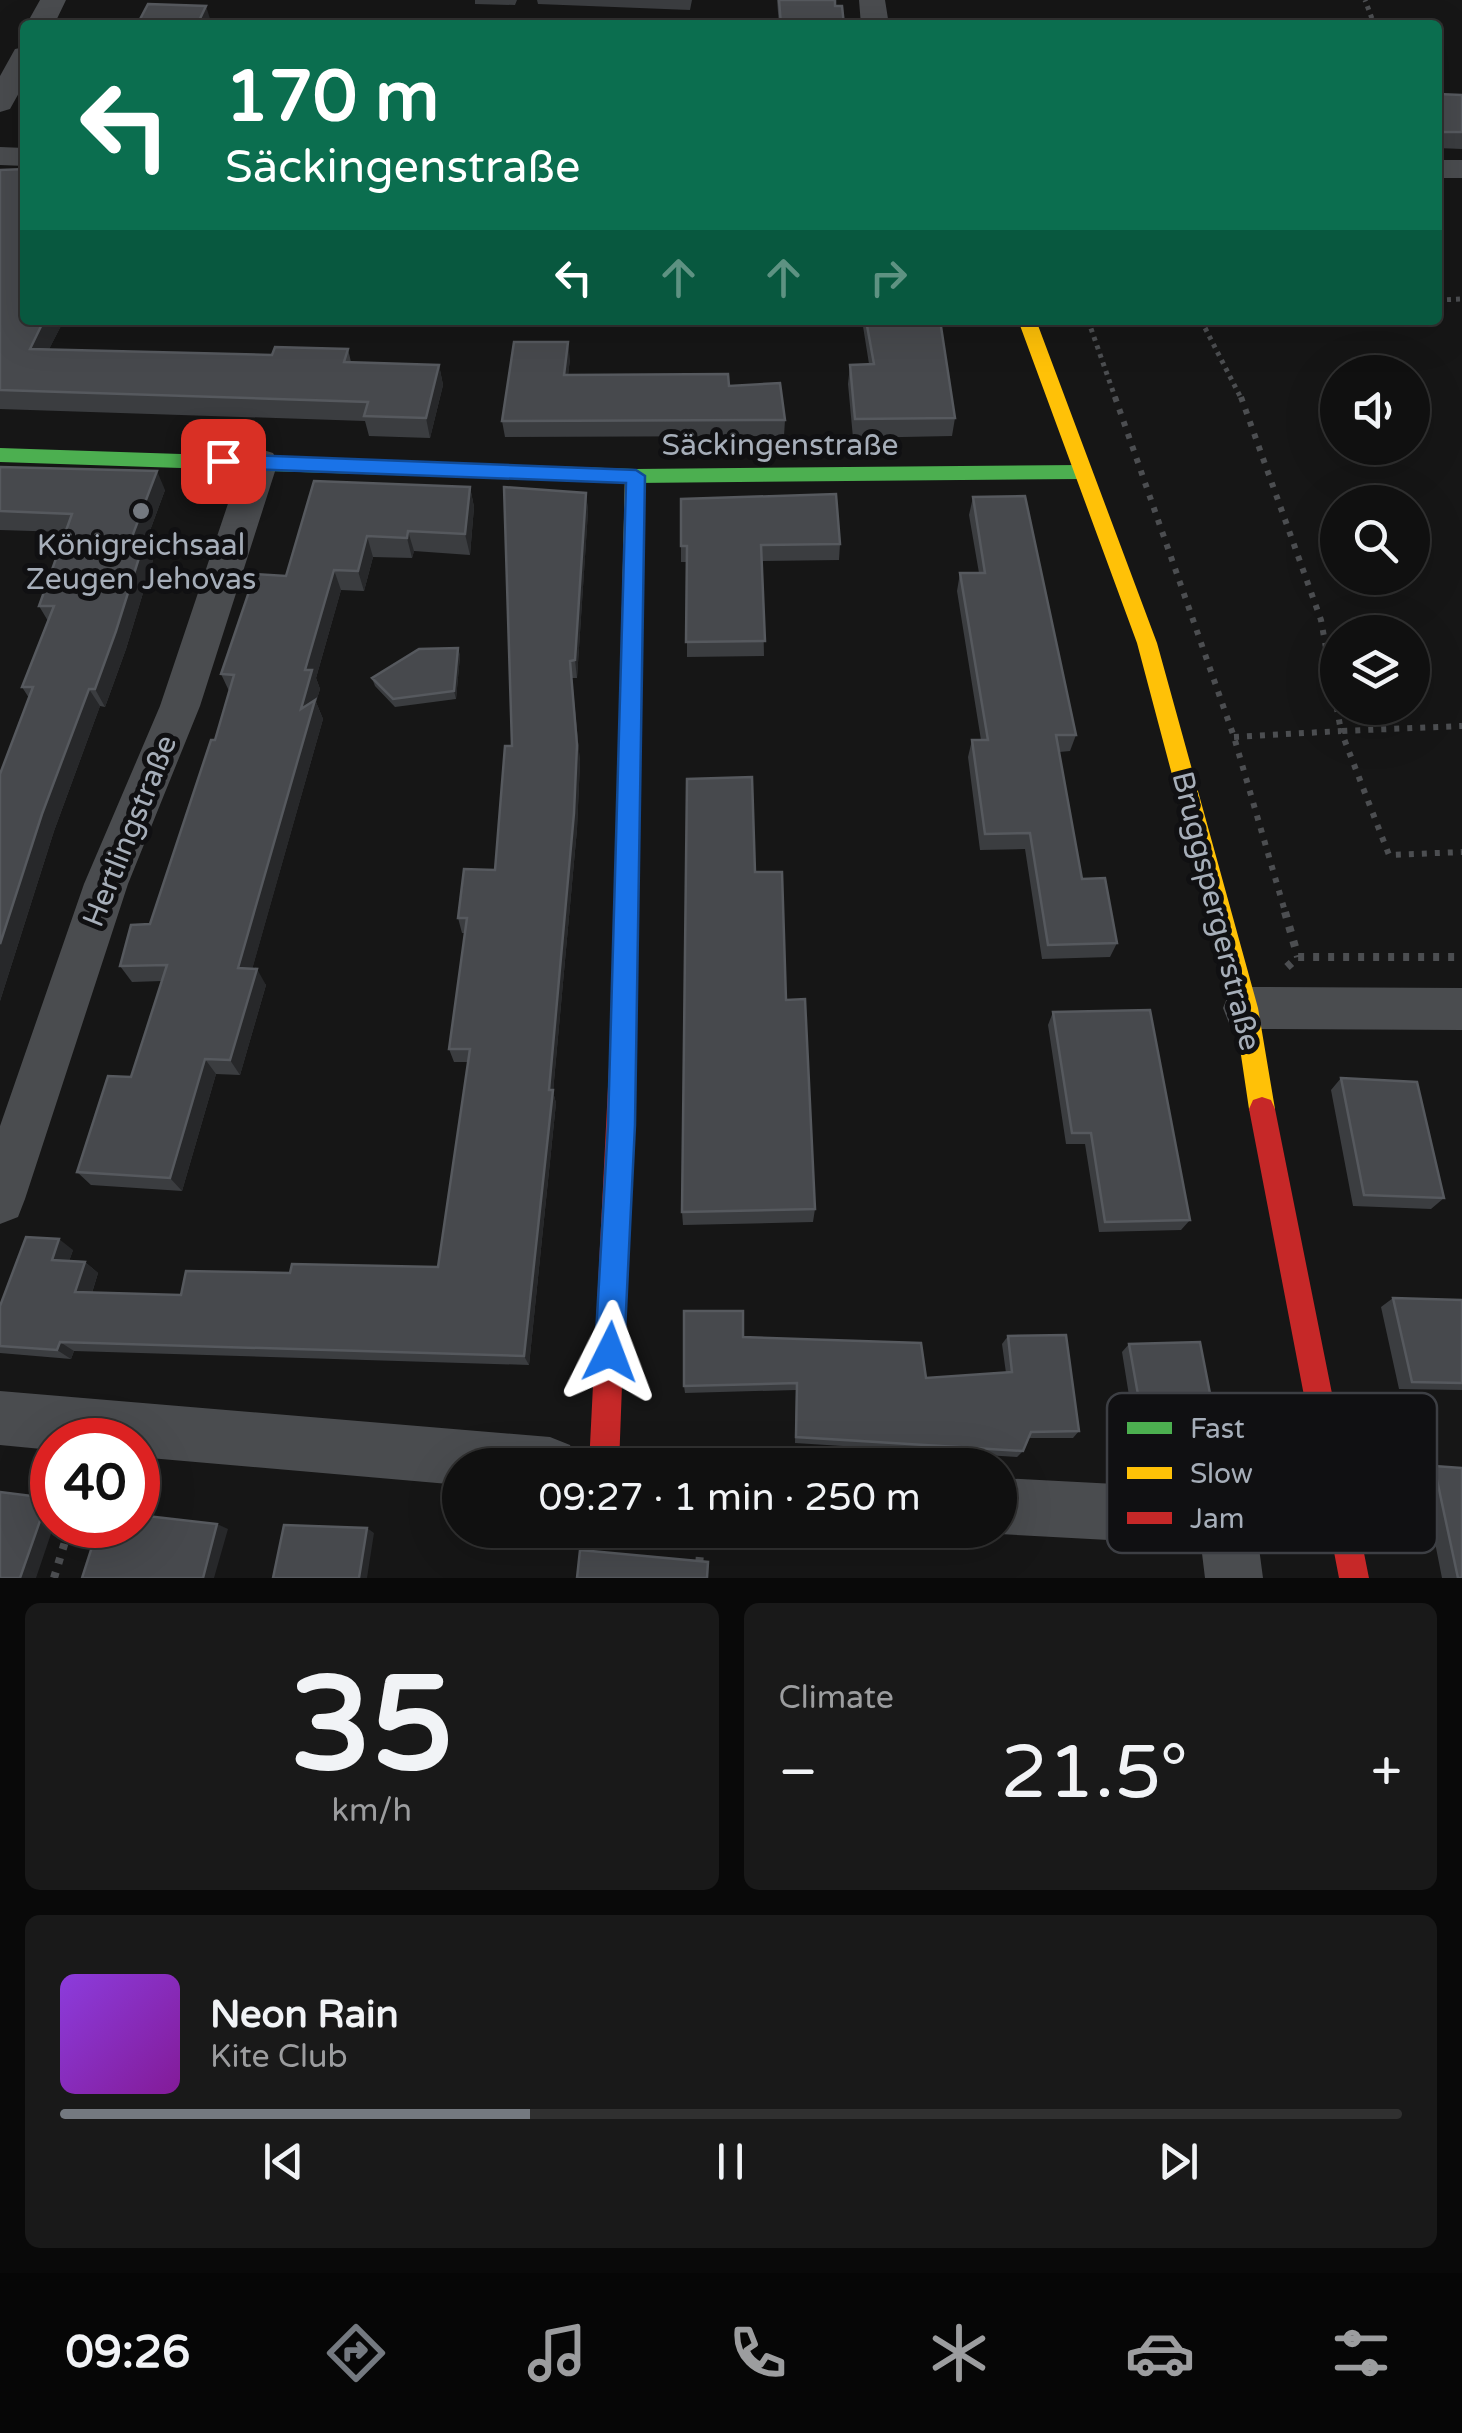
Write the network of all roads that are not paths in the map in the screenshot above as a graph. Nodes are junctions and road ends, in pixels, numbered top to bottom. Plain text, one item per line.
1 (20, 65) edge
2 (0, 103) edge
3 (1029, 325) edge
4 (0, 454) edge
5 (260, 462) junction
6 (1080, 472) junction
7 (636, 476) junction
8 (1246, 1008) junction
9 (1462, 1009) edge
10 (0, 1199) edge
11 (1318, 1393) edge
12 (0, 1418) edge
13 (605, 1448) edge
14 (442, 1456) edge
15 (1017, 1507) edge
16 (1107, 1512) edge
17 (1231, 1553) edge
18 (1349, 1553) edge
19 (1234, 1578) edge
20 (1354, 1578) edge

1 - 2 street
3 - 6 street, Bruggspergerstraße
4 - 5 street, Säckingenstraße
5 - 7 street, Säckingenstraße
5 - 10 street, Hertlingstraße
6 - 7 street, Säckingenstraße
6 - 8 street, Bruggspergerstraße
7 - 13 street
8 - 9 street
8 - 11 street, Bruggspergerstraße
12 - 14 street
15 - 16 street
17 - 19 street
18 - 20 street, Bruggspergerstraße

